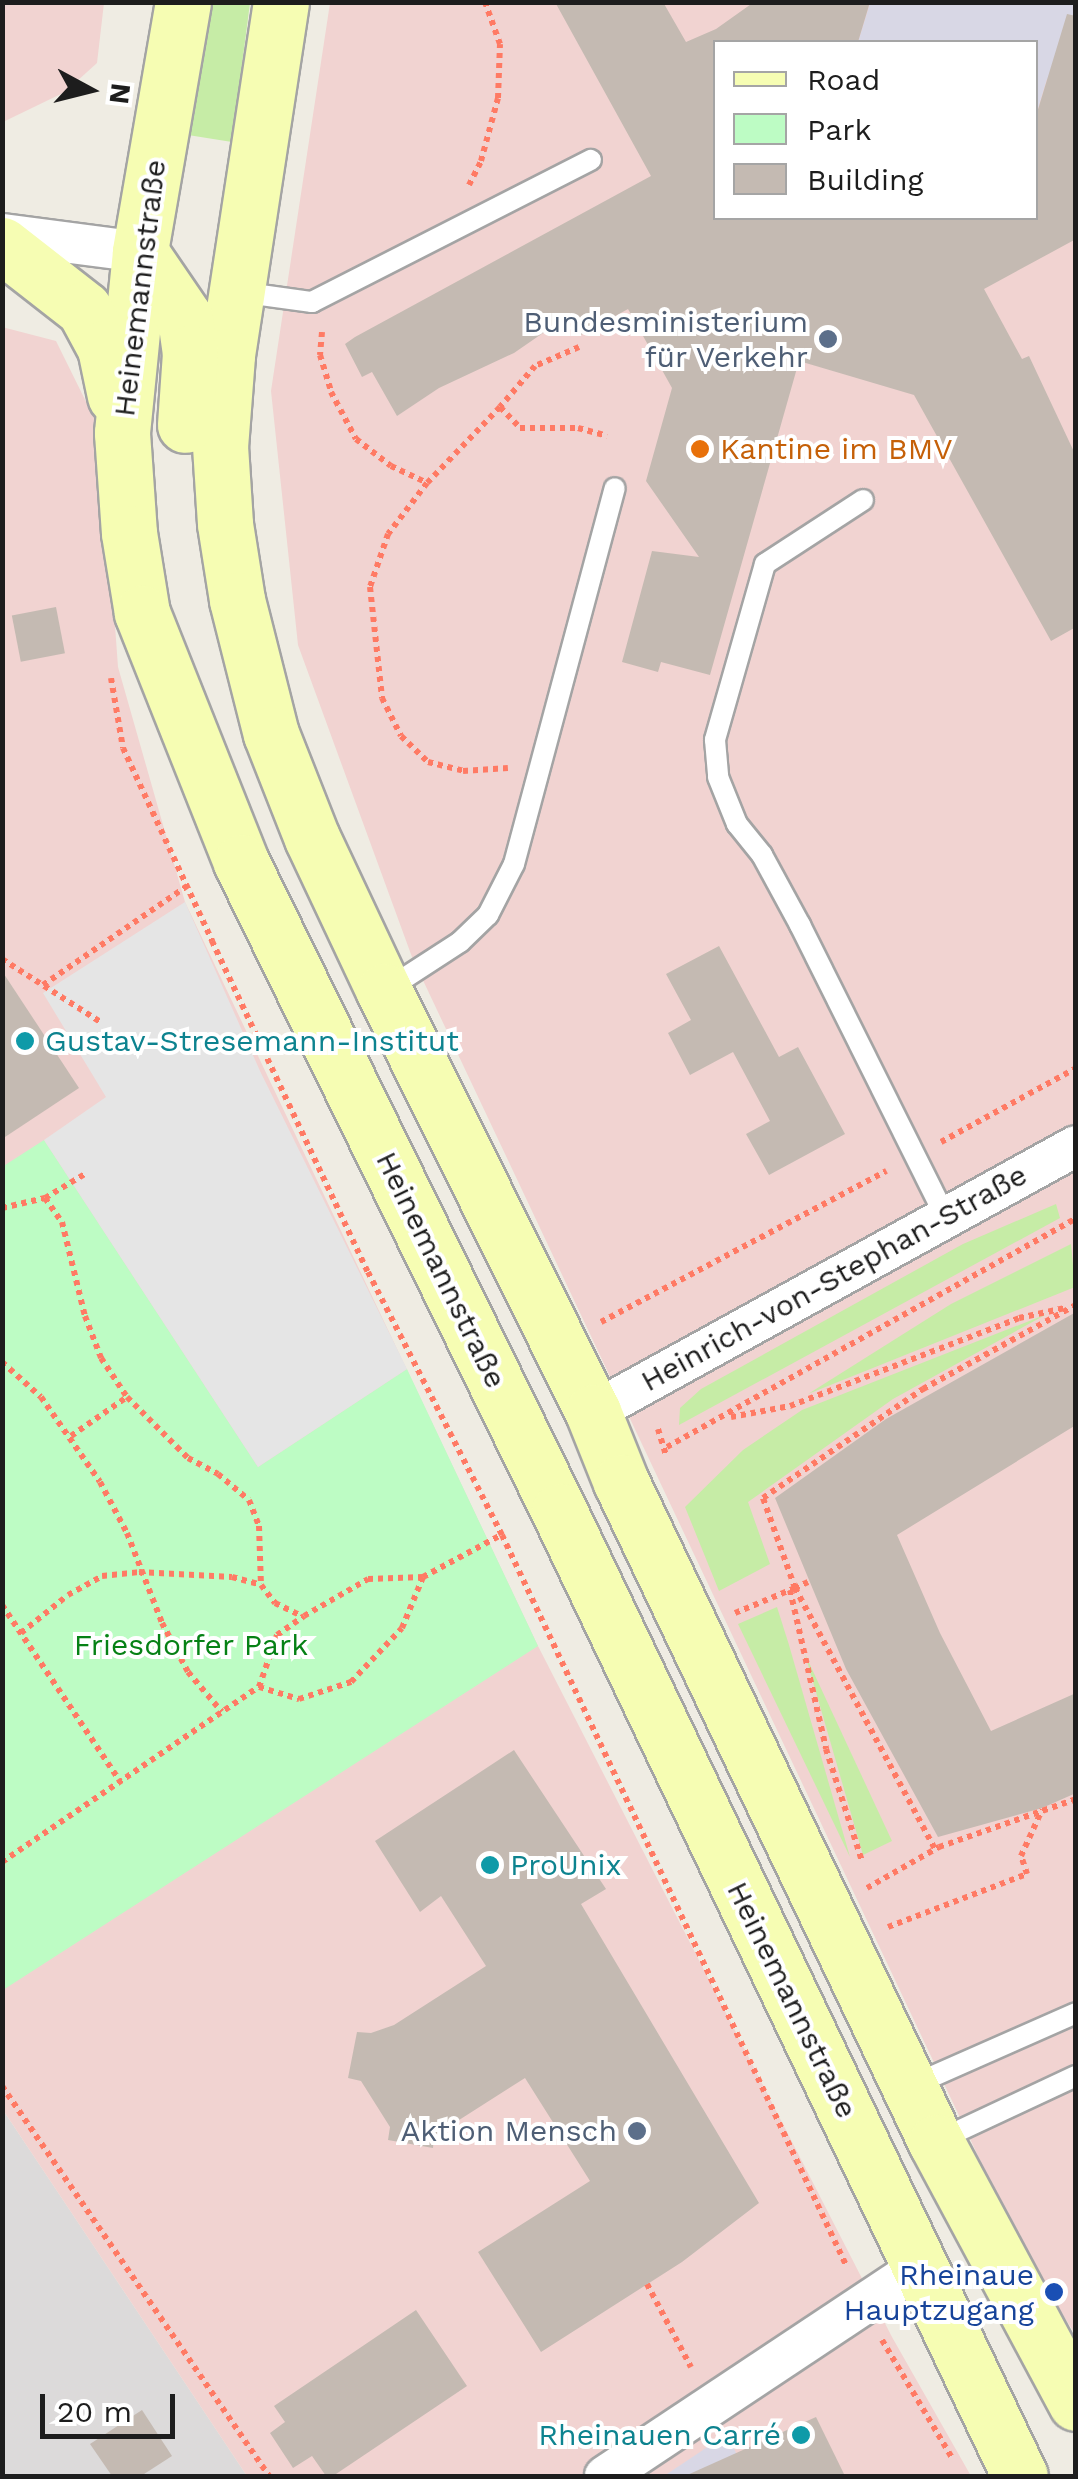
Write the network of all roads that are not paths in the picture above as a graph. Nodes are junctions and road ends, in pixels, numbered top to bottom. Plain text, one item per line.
1 (183, 2) edge
2 (280, 2) edge
3 (591, 160) dead end
4 (2, 234) edge
5 (2, 245) edge
6 (140, 252) junction
7 (240, 278) junction
8 (122, 433) junction
9 (615, 488) dead end
10 (863, 500) dead end
11 (271, 734) junction
12 (384, 991) junction
13 (1076, 1146) edge
14 (945, 1216) junction
15 (593, 1412) junction
16 (526, 1448) junction
17 (1076, 2013) edge
18 (1076, 2076) edge
19 (911, 2086) junction
20 (936, 2142) junction
21 (983, 2232) junction
22 (922, 2265) junction
23 (1076, 2403) edge
24 (604, 2476) edge
25 (1020, 2476) edge

1 - 6 main road, Heinemannstraße
2 - 7 main road
3 - 7 lane
4 - 6 street
5 - 8 main road
6 - 7 main road
6 - 8 main road, Heinemannstraße
6 - 11 main road
7 - 11 main road
8 - 16 main road, Heinemannstraße
9 - 12 lane
10 - 14 lane
11 - 12 main road
12 - 15 main road
13 - 14 street, Heinrich-von-Stephan-Straße
14 - 15 street, Heinrich-von-Stephan-Straße
15 - 16 main road
15 - 19 main road
16 - 22 main road, Heinemannstraße
17 - 19 lane
18 - 20 lane
19 - 20 main road
20 - 21 main road
21 - 22 main road
21 - 23 main road
22 - 24 street
22 - 25 main road, Heinemannstraße

